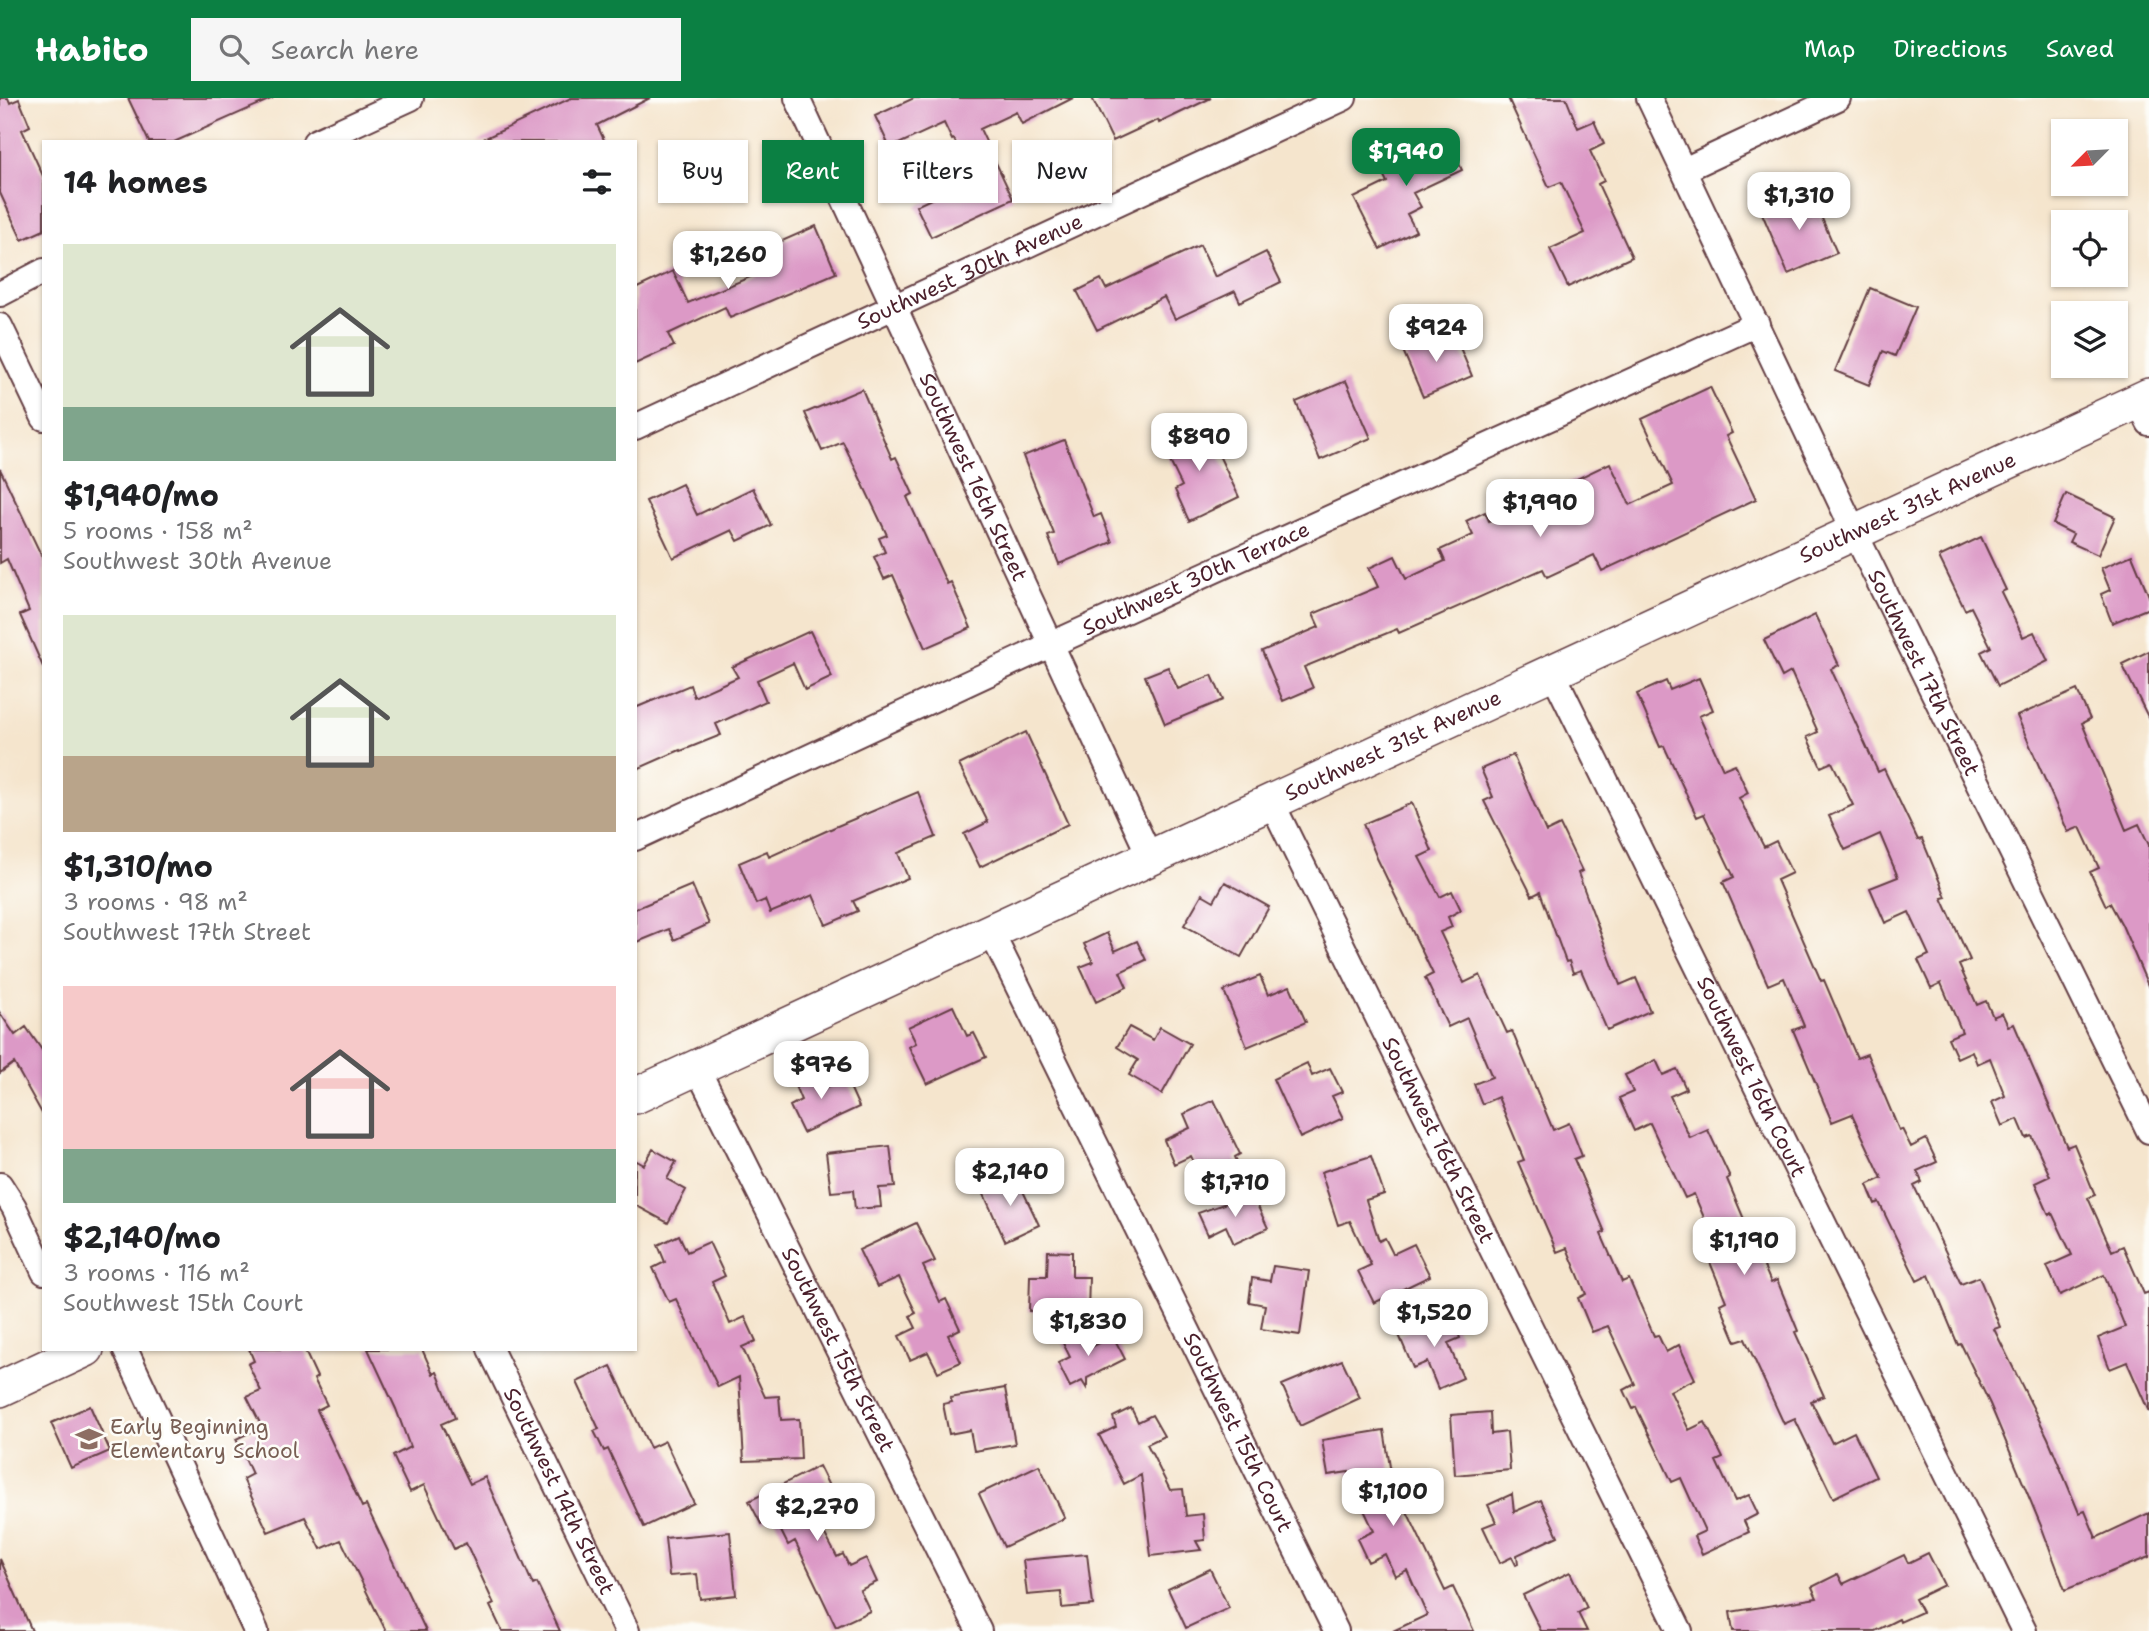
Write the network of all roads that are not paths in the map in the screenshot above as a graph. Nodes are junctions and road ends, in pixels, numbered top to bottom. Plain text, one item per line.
1 (411, 98) edge
2 (797, 98) edge
3 (1343, 98) edge
4 (1649, 98) edge
5 (1838, 98) edge
6 (319, 140) edge
7 (1684, 170) junction
8 (42, 272) edge
9 (0, 294) edge
10 (894, 307) junction
11 (1757, 324) junction
12 (0, 326) edge
13 (2145, 407) edge
14 (42, 414) edge
15 (637, 426) edge
16 (1854, 531) junction
17 (1052, 644) junction
18 (1552, 671) junction
19 (1271, 802) junction
20 (637, 837) edge
21 (1150, 857) junction
22 (991, 932) junction
23 (697, 1068) junction
24 (637, 1095) edge
25 (2149, 1131) edge
26 (0, 1185) edge
27 (42, 1268) edge
28 (80, 1351) edge
29 (126, 1351) edge
30 (491, 1351) edge
31 (0, 1389) edge
32 (256, 1631) edge
33 (626, 1631) edge
34 (979, 1631) edge
35 (1336, 1631) edge
36 (1680, 1631) edge
37 (2024, 1631) edge

1 - 6 street
2 - 10 street, Southwest 16th Street
3 - 10 street, Southwest 30th Avenue
4 - 7 street, Southwest 17th Street
5 - 7 street
7 - 11 street, Southwest 17th Street
8 - 9 street
10 - 15 street, Southwest 30th Avenue
10 - 17 street, Southwest 16th Street
11 - 16 street, Southwest 17th Street
11 - 17 street, Southwest 30th Terrace
12 - 14 street
13 - 16 street, Southwest 31st Avenue
16 - 18 street, Southwest 31st Avenue
16 - 25 street, Southwest 17th Street
17 - 20 street, Southwest 30th Terrace
17 - 21 street, Southwest 16th Street
18 - 19 street, Southwest 31st Avenue
18 - 37 street, Southwest 16th Court
19 - 21 street, Southwest 31st Avenue
19 - 36 street, Southwest 16th Street
21 - 22 street, Southwest 31st Avenue
22 - 23 street, Southwest 31st Avenue
22 - 35 street, Southwest 15th Court
23 - 24 street, Southwest 31st Avenue
23 - 34 street, Southwest 15th Street
26 - 27 street
28 - 31 street
29 - 32 street
30 - 33 street, Southwest 14th Street

